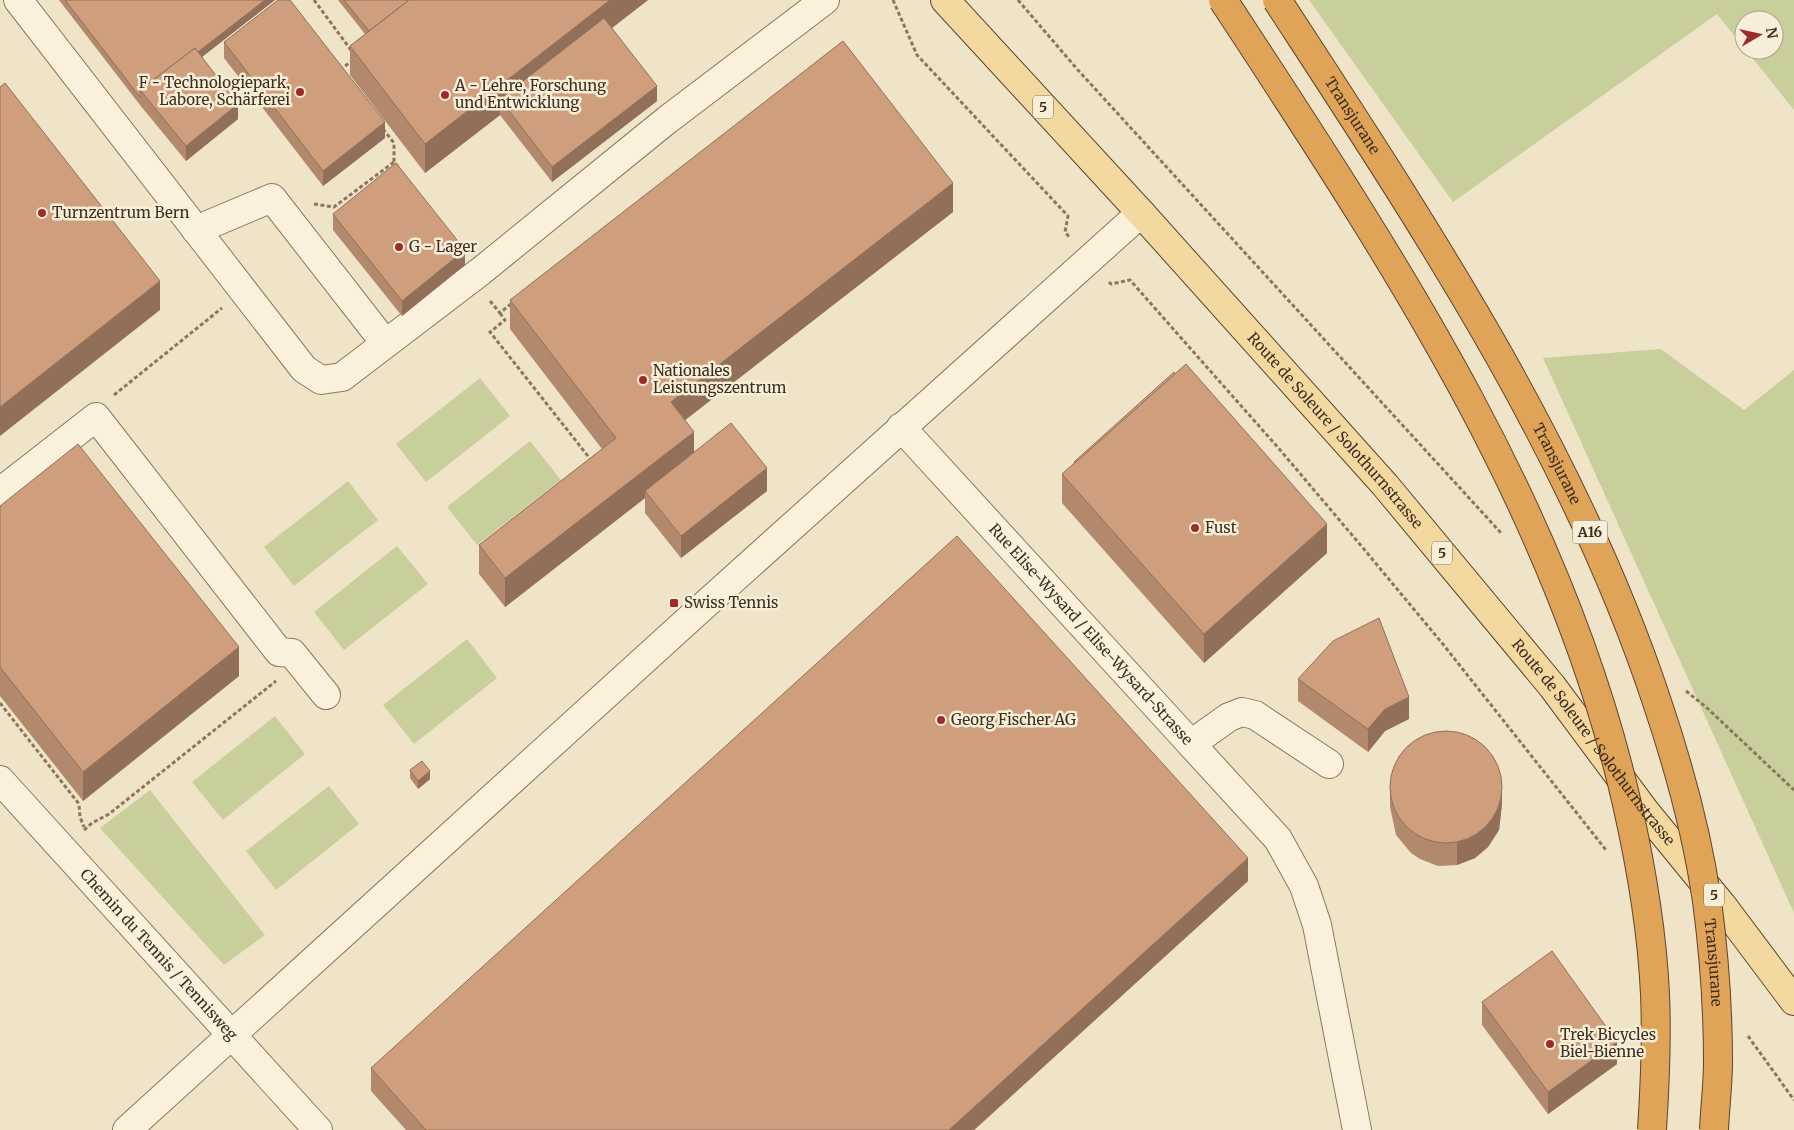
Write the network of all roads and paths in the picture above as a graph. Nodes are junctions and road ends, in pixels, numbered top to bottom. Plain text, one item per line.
1 (18, 0) edge
2 (314, 0) edge
3 (825, 0) edge
4 (893, 0) edge
5 (945, 0) edge
6 (1018, 0) edge
7 (1223, 0) edge
8 (1277, 0) edge
9 (340, 70) junction
10 (335, 74) edge
11 (345, 78) edge
12 (383, 128) edge
13 (394, 162) junction
14 (400, 170) edge
15 (272, 198) junction
16 (1141, 213) junction
17 (196, 230) junction
18 (1089, 260) junction
19 (473, 277) junction
20 (244, 290) junction
21 (514, 302) edge
22 (500, 313) junction
23 (385, 343) junction
24 (96, 417) junction
25 (902, 427) junction
26 (591, 460) edge
27 (0, 492) edge
28 (1502, 535) dead end
29 (279, 652) junction
30 (1683, 689) dead end
31 (326, 695) dead end
32 (0, 703) edge
33 (1190, 744) junction
34 (1329, 764) dead end
35 (0, 780) edge
36 (1794, 790) edge
37 (1611, 857) dead end
38 (1794, 1002) edge
39 (1744, 1032) dead end
40 (232, 1035) junction
41 (1794, 1100) edge
42 (127, 1130) edge
43 (318, 1130) edge
44 (1357, 1130) edge
45 (1652, 1130) edge
46 (1714, 1130) edge

1 - 17 street
2 - 9 path
3 - 19 street
4 - 18 path
5 - 16 main road, Route de Soleure / Solothurnstrasse / 5
6 - 28 path
7 - 45 highway, bridge
8 - 46 highway, Transjurane / A16, bridge
9 - 10 path
9 - 11 path
12 - 13 path
13 - 14 path
13 - 15 path
15 - 17 street
15 - 23 street
16 - 18 street
16 - 38 main road, Route de Soleure / Solothurnstrasse / 5
17 - 20 street
18 - 25 street
18 - 37 path
19 - 22 path
19 - 23 street
20 - 23 street
20 - 24 path
21 - 22 path
22 - 26 path
24 - 27 street
24 - 29 street
25 - 33 street, Rue Elise-Wysard / Elise-Wysard-Strasse
25 - 40 street
29 - 31 street
29 - 32 path
30 - 36 path
33 - 34 street, Rue Elise-Wysard / Elise-Wysard-Strasse
33 - 44 street
35 - 40 street, Chemin du Tennis / Tennisweg
39 - 41 path
40 - 42 street
40 - 43 street, Chemin du Tennis / Tennisweg

